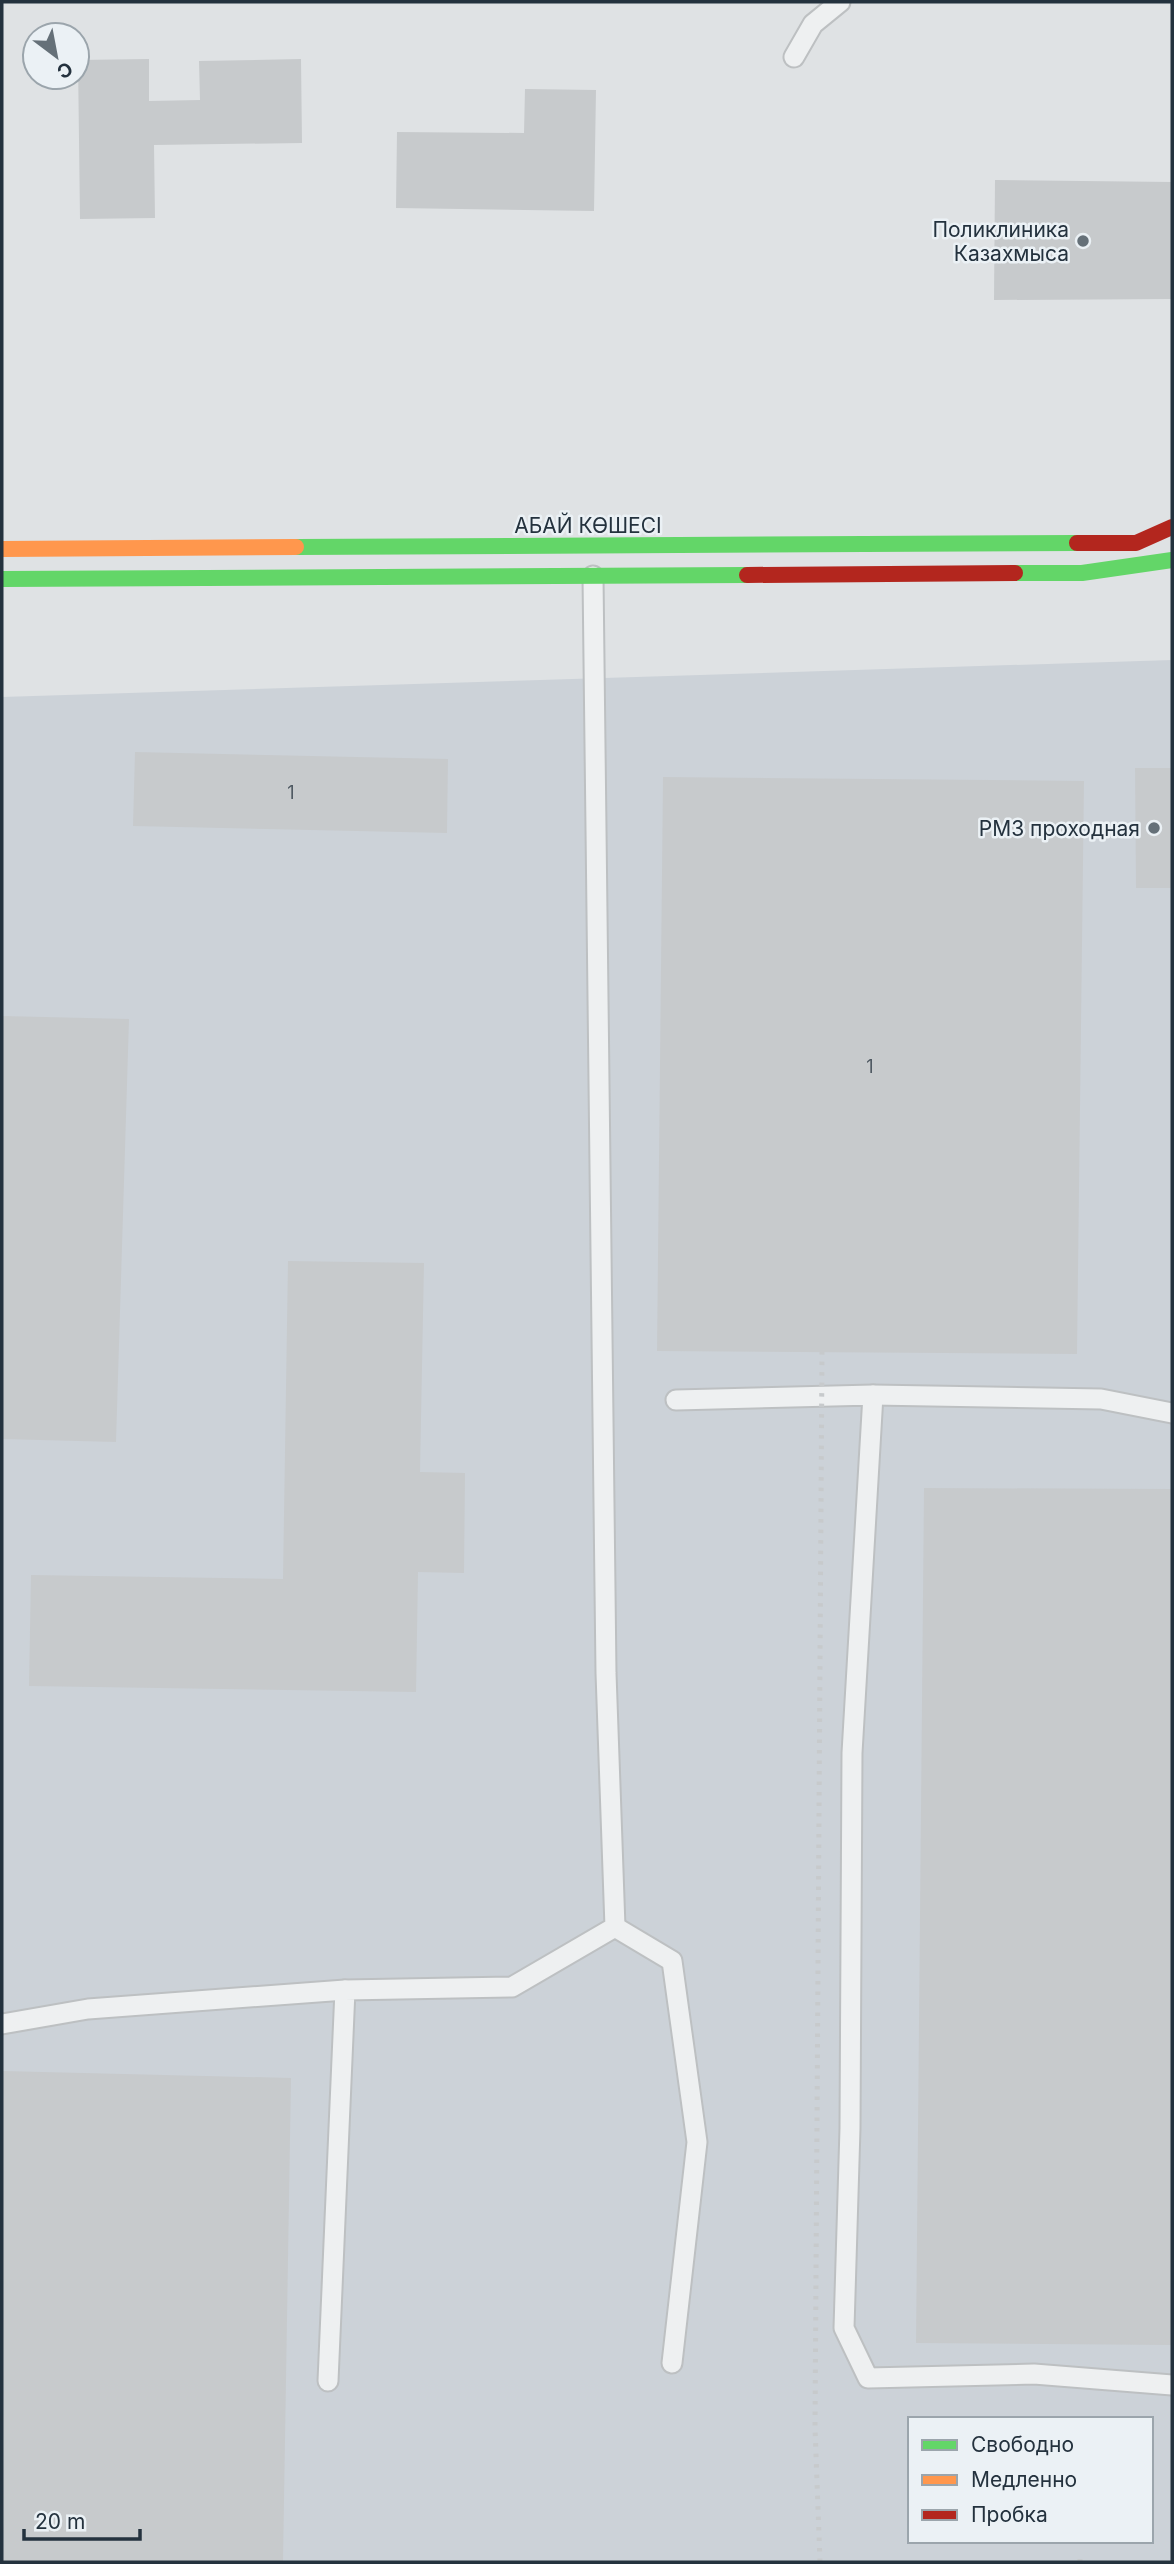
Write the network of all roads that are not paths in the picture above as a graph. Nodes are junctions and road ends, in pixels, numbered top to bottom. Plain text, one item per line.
1 (840, 2) edge
2 (794, 57) dead end
3 (1172, 527) edge
4 (2, 549) edge
5 (1172, 560) edge
6 (593, 576) junction
7 (2, 579) edge
8 (873, 1395) junction
9 (676, 1401) dead end
10 (1172, 1413) edge
11 (615, 1927) junction
12 (345, 1990) junction
13 (2, 2024) edge
14 (672, 2363) dead end
15 (328, 2381) dead end
16 (1172, 2385) edge

1 - 2 lane
3 - 4 street, АБАЙ КӨШЕСІ
5 - 6 street
6 - 7 street
6 - 11 lane
8 - 9 lane
8 - 10 lane
8 - 16 lane
11 - 12 lane
11 - 14 lane
12 - 13 lane
12 - 15 lane

